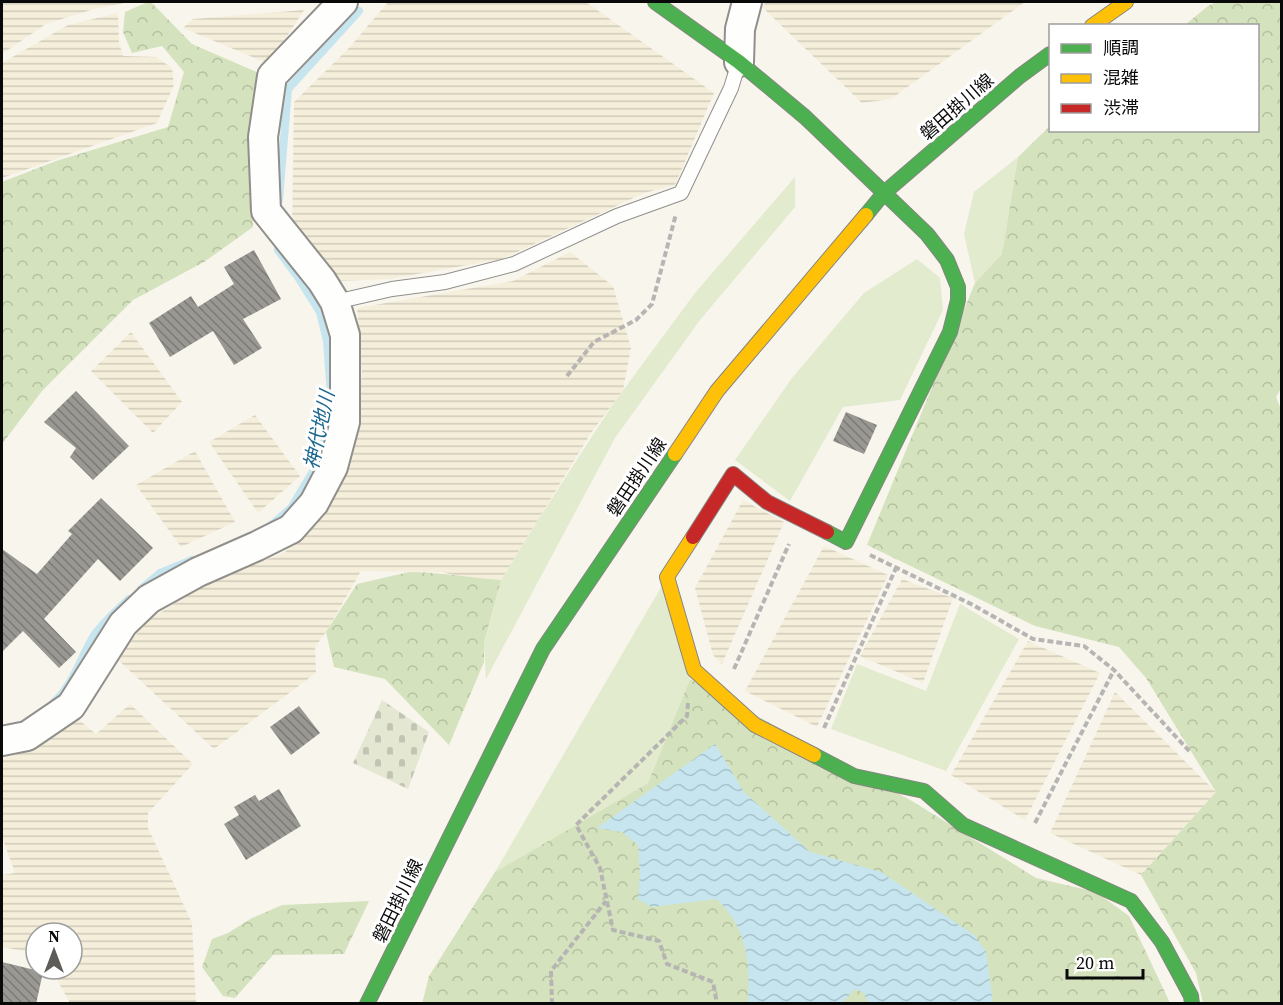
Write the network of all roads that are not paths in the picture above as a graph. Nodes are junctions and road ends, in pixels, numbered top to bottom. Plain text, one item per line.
1 (343, 2) edge
2 (655, 2) edge
3 (747, 2) edge
4 (1126, 2) edge
5 (1095, 24) edge
6 (1049, 55) edge
7 (739, 62) junction
8 (884, 193) junction
9 (335, 302) junction
10 (2, 741) edge
11 (367, 1004) edge
12 (1192, 1004) edge

1 - 9 street
2 - 7 street
3 - 7 street
4 - 5 street
6 - 8 street, 磐田掛川線
7 - 8 street
7 - 9 lane
8 - 11 street, 磐田掛川線
8 - 12 street
9 - 10 street

